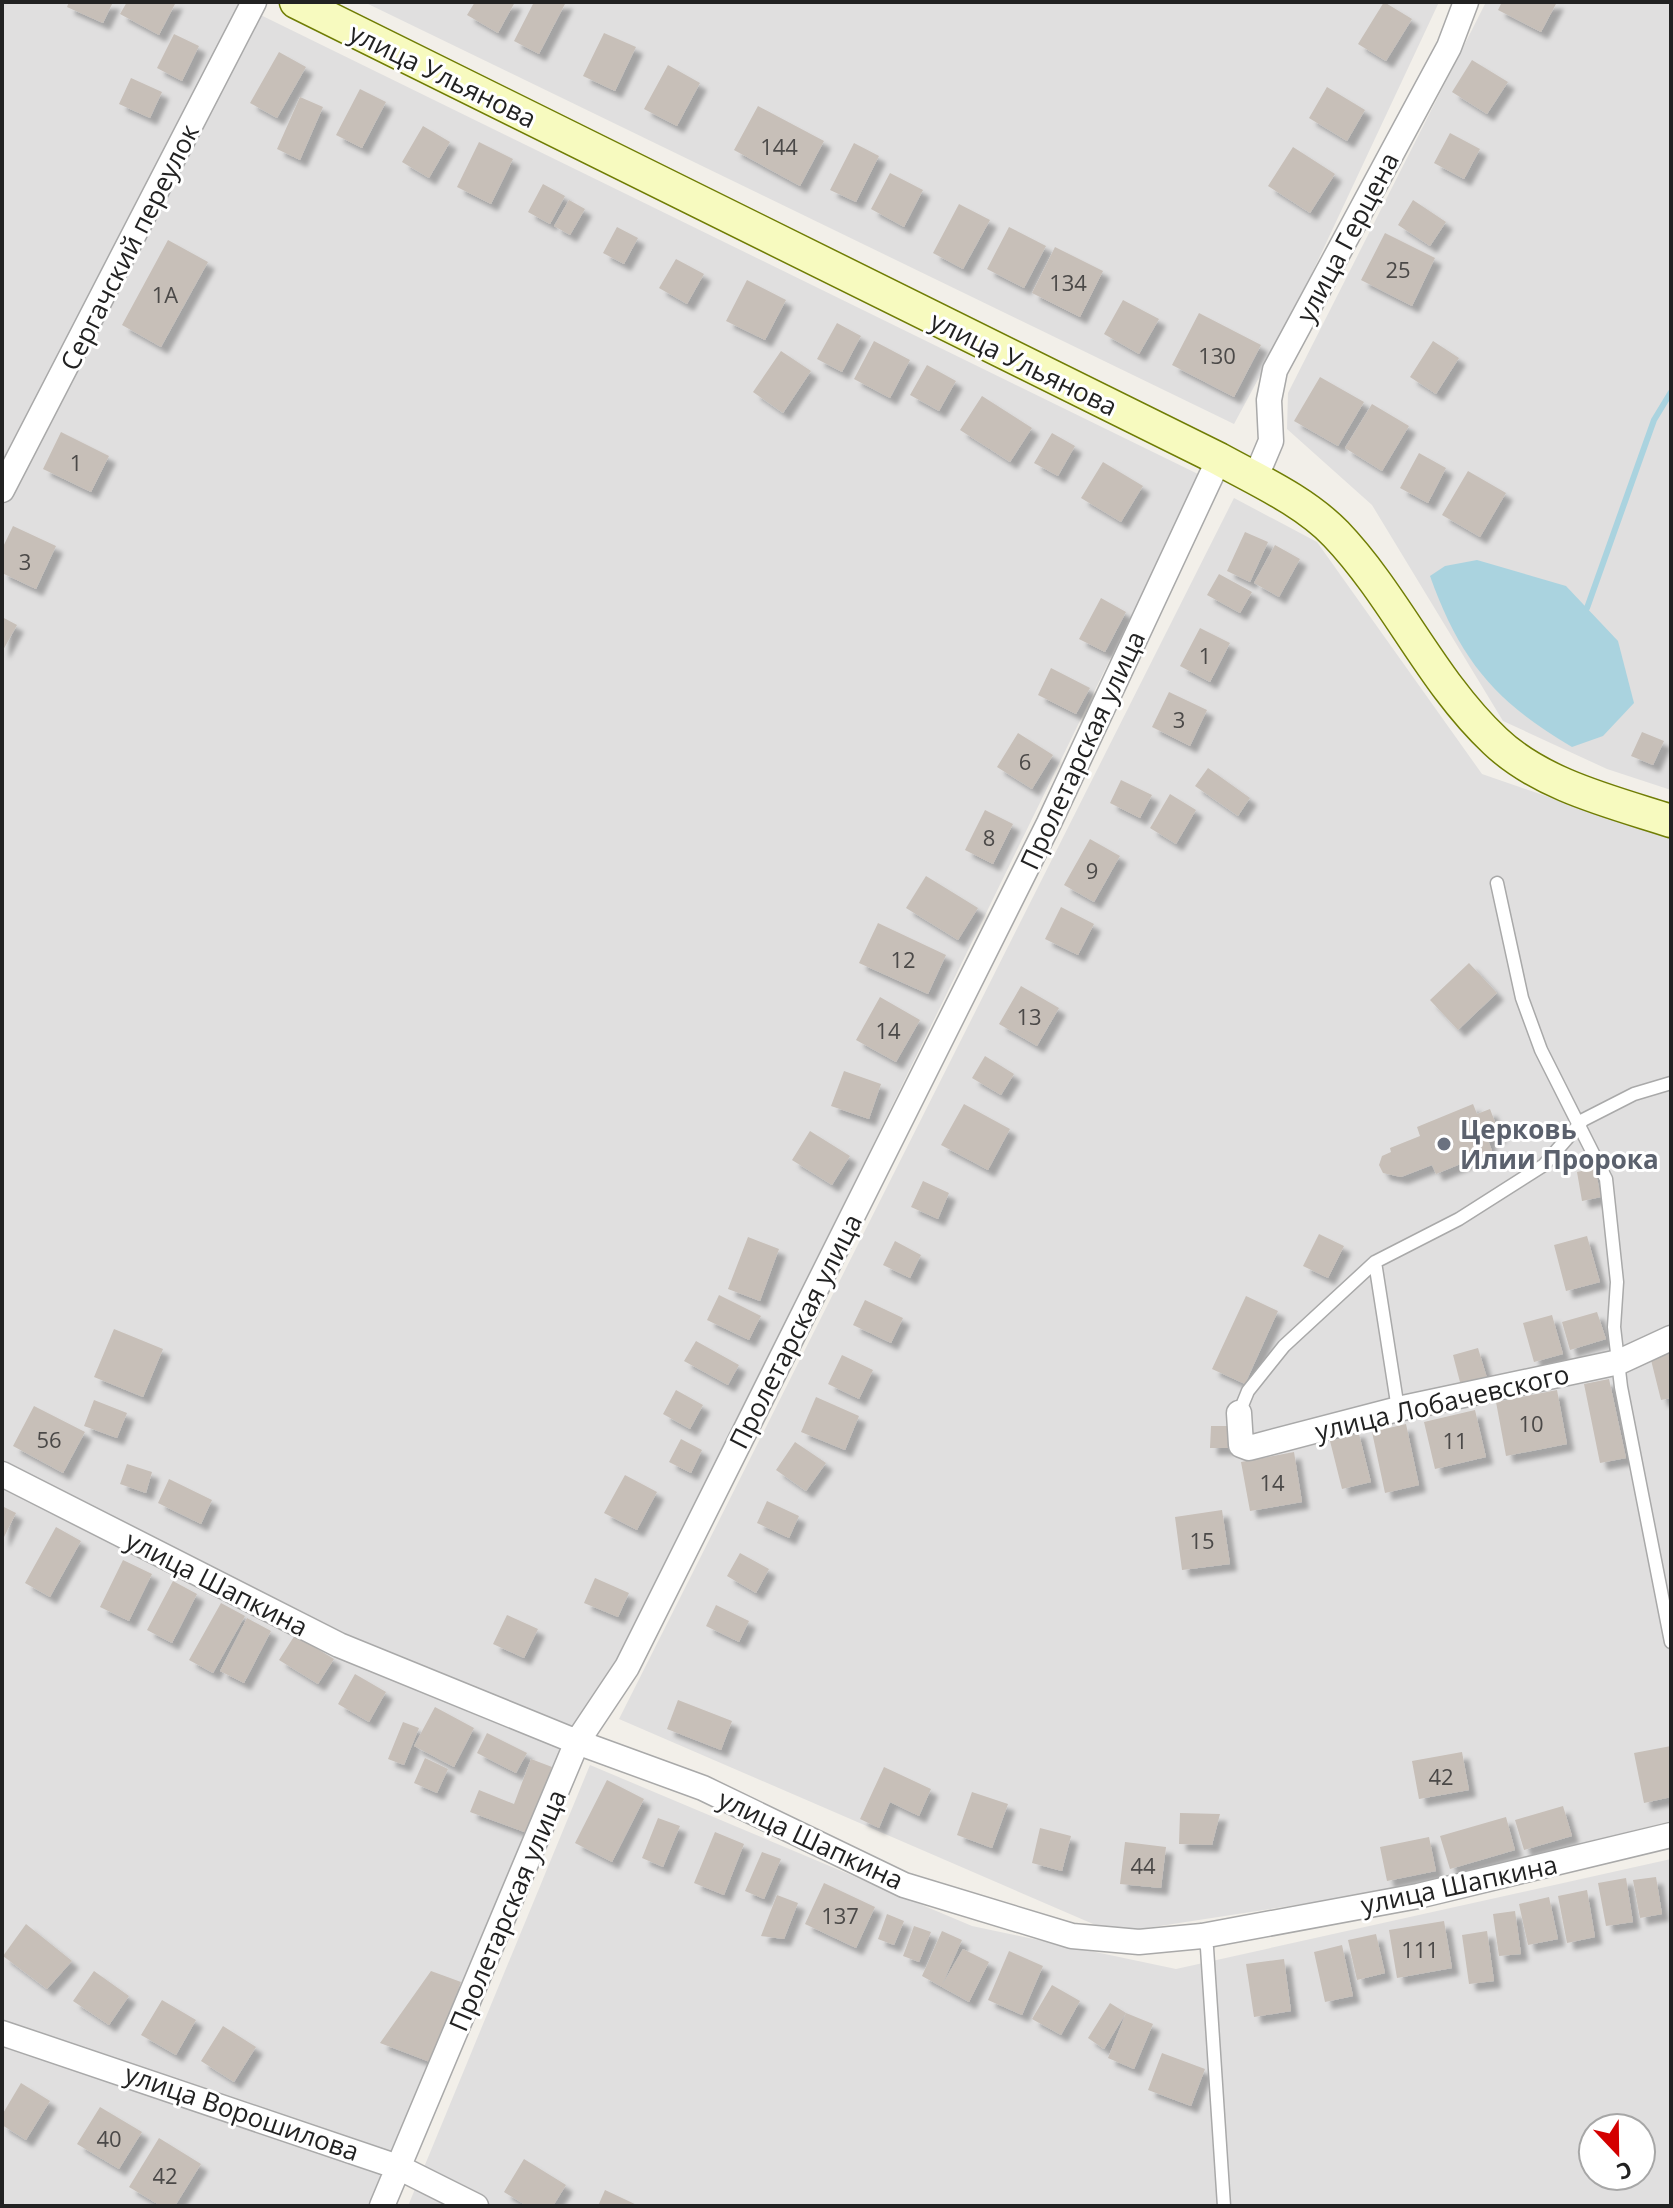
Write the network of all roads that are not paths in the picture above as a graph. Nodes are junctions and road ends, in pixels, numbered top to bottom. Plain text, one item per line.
1 (254, 2) edge
2 (296, 2) edge
3 (1466, 2) edge
4 (1219, 459) junction
5 (1255, 479) junction
6 (2, 490) edge
7 (1671, 821) edge
8 (1497, 883) dead end
9 (1671, 1083) edge
10 (1577, 1127) junction
11 (1375, 1262) junction
12 (1671, 1338) edge
13 (1619, 1362) junction
14 (1398, 1409) junction
15 (1239, 1413) joint
16 (2, 1474) edge
17 (1671, 1642) edge
18 (577, 1742) junction
19 (1671, 1835) edge
20 (1202, 1936) junction
21 (2, 2033) edge
22 (398, 2167) junction
23 (382, 2206) edge
24 (476, 2206) edge
25 (1224, 2206) edge

1 - 6 street, Сергачский переулок
2 - 4 main road, улица Ульянова
3 - 5 street, улица Герцена
4 - 5 main road, улица Ульянова
4 - 18 street, Пролетарская улица
5 - 7 main road, улица Ульянова
8 - 10 lane
9 - 10 lane
10 - 11 lane
10 - 13 lane
11 - 14 lane
11 - 15 lane
12 - 13 street, улица Лобачевского
13 - 14 street, улица Лобачевского
13 - 17 lane
14 - 15 street, улица Лобачевского
16 - 18 street, улица Шапкина
18 - 20 street, улица Шапкина
18 - 22 street, Пролетарская улица
19 - 20 street, улица Шапкина
20 - 25 lane
21 - 22 street, улица Ворошилова
22 - 23 street, Пролетарская улица
22 - 24 street, улица Ворошилова

